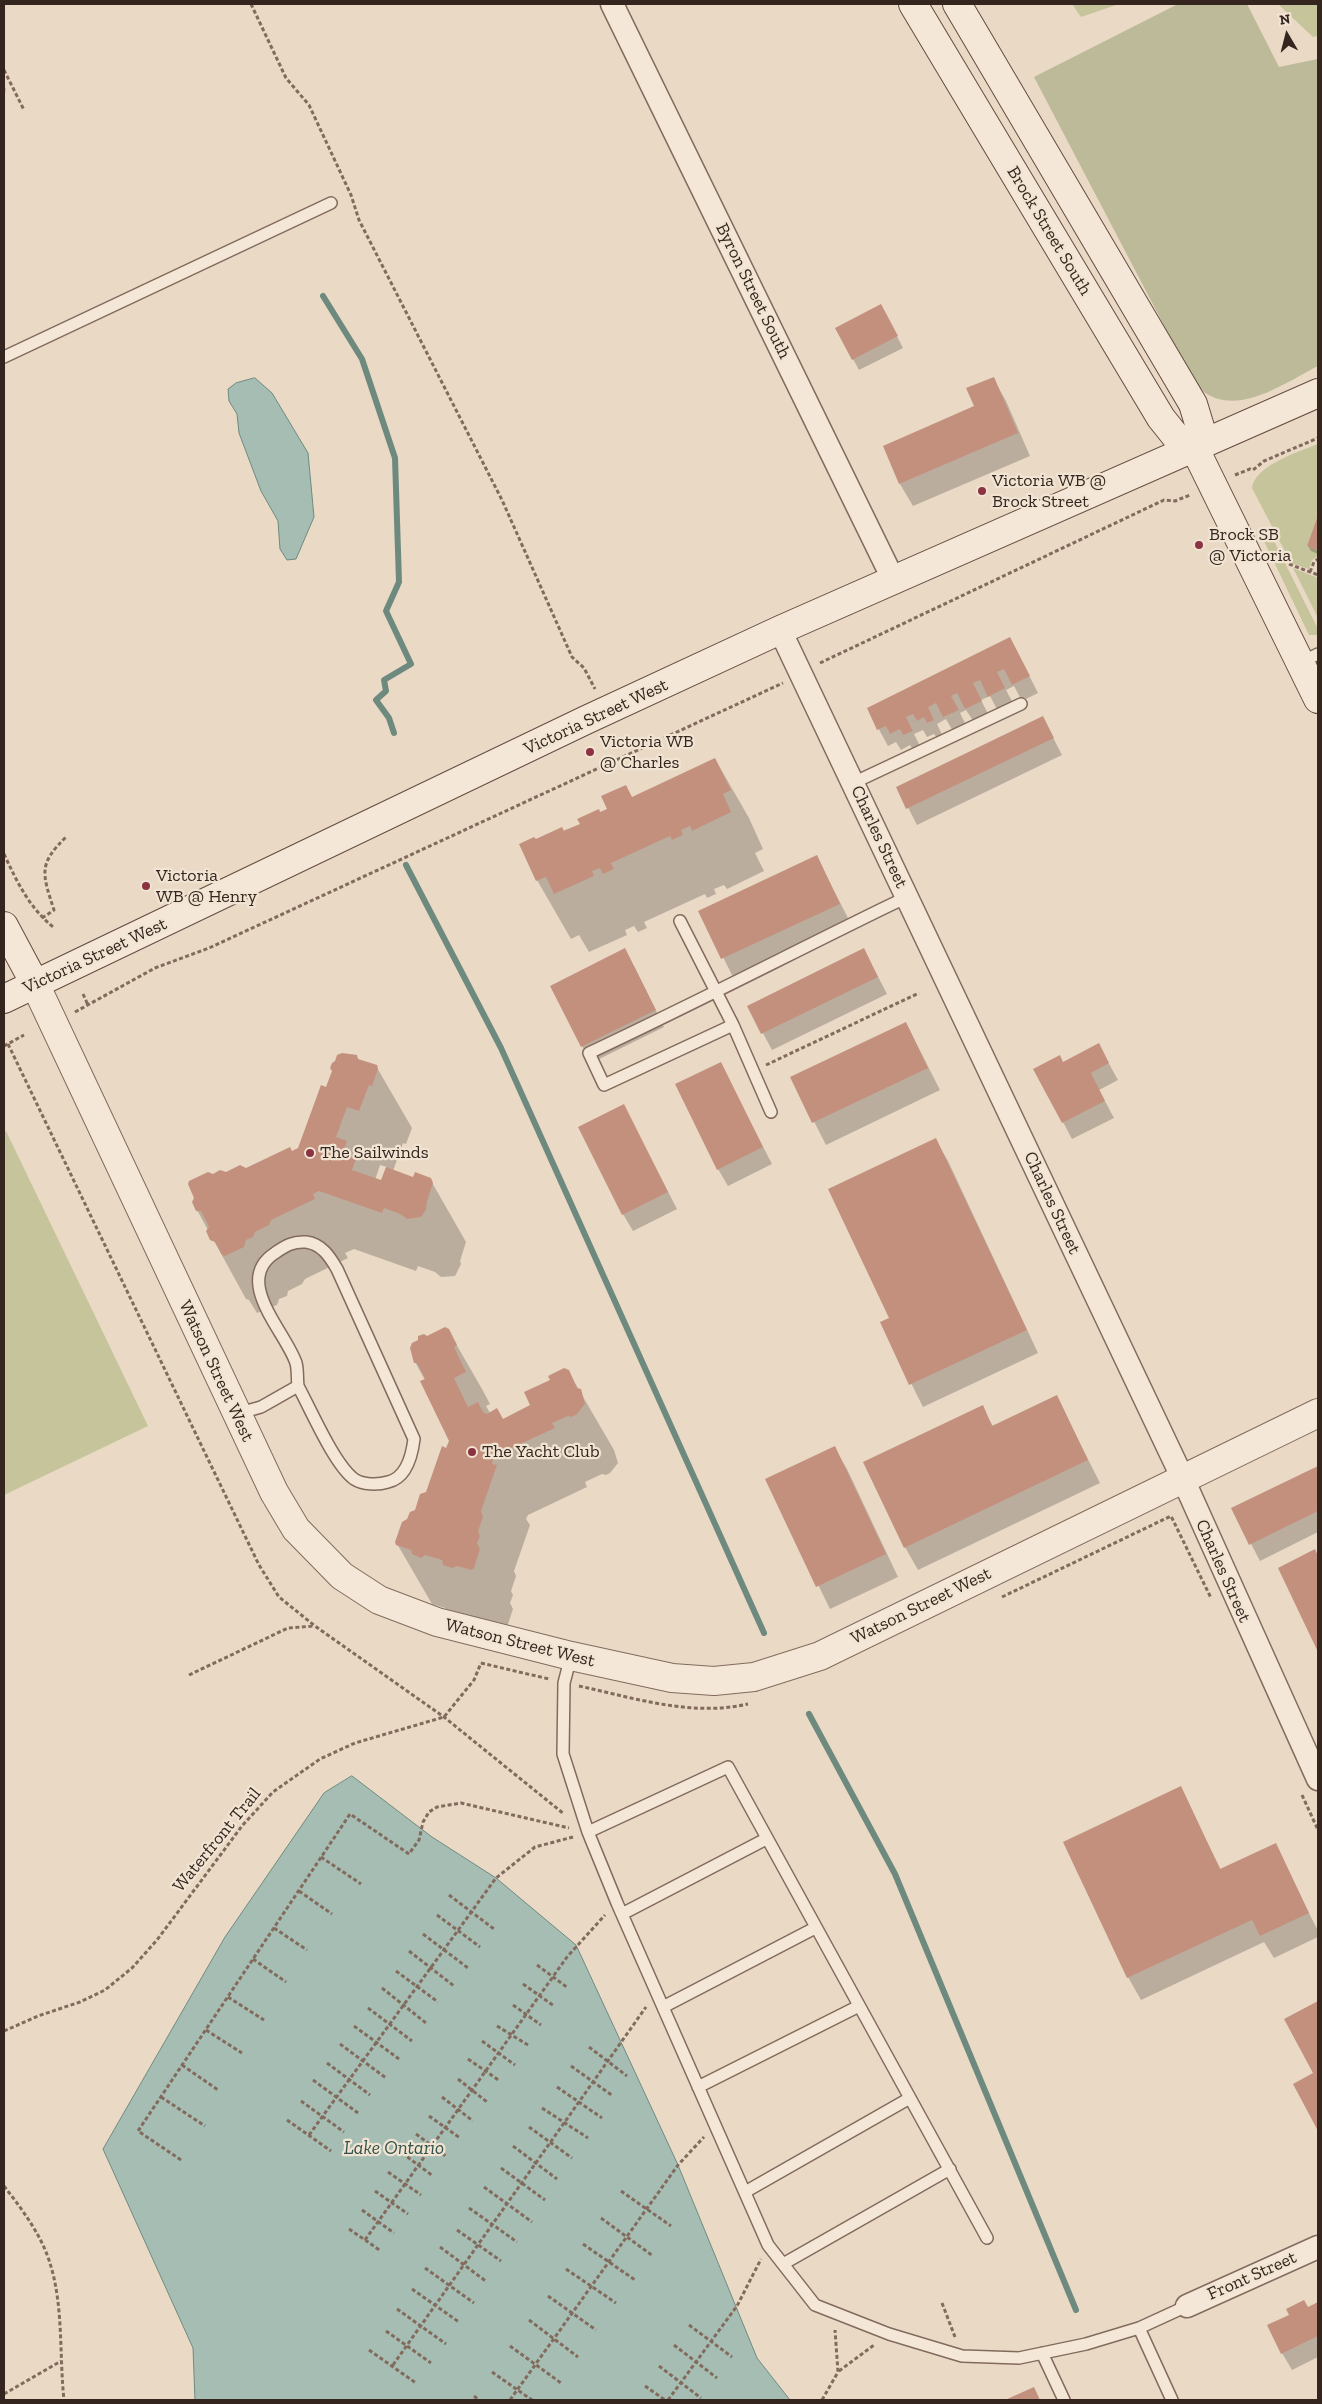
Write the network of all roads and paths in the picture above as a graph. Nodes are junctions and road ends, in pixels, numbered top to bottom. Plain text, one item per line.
1 (251, 4) edge
2 (612, 4) edge
3 (913, 4) edge
4 (958, 4) edge
5 (4, 70) edge
6 (24, 110) dead end
7 (332, 203) dead end
8 (4, 357) edge
9 (1318, 393) edge
10 (1318, 438) edge
11 (1194, 449) junction
12 (1253, 470) dead end
13 (1184, 498) dead end
14 (1318, 559) edge
15 (1289, 564) dead end
16 (1310, 572) junction
17 (1318, 575) edge
18 (893, 579) junction
19 (780, 630) junction
20 (1310, 658) edge
21 (821, 663) dead end
22 (776, 686) dead end
23 (1318, 699) edge
24 (1021, 704) dead end
25 (606, 711) junction
26 (853, 783) junction
27 (67, 836) dead end
28 (4, 854) edge
29 (907, 896) junction
30 (42, 918) junction
31 (680, 921) dead end
32 (4, 926) edge
33 (53, 927) dead end
34 (35, 984) junction
35 (717, 991) junction
36 (919, 993) dead end
37 (83, 994) dead end
38 (4, 999) edge
39 (88, 1005) junction
40 (72, 1013) dead end
41 (733, 1024) junction
42 (24, 1035) dead end
43 (6, 1045) edge
44 (753, 1071) junction
45 (771, 1112) dead end
46 (298, 1386) junction
47 (1318, 1413) edge
48 (236, 1414) junction
49 (1183, 1479) junction
50 (314, 1626) junction
51 (571, 1656) junction
52 (481, 1663) dead end
53 (189, 1675) dead end
54 (444, 1716) junction
55 (1318, 1779) edge
56 (588, 1832) junction
57 (766, 1839) junction
58 (321, 1857) junction
59 (362, 1884) dead end
60 (299, 1891) junction
61 (449, 1895) dead end
62 (620, 1909) junction
63 (473, 1912) junction
64 (332, 1914) dead end
65 (437, 1915) dead end
66 (274, 1928) junction
67 (816, 1928) junction
68 (494, 1929) dead end
69 (459, 1931) junction
70 (423, 1934) dead end
71 (480, 1947) dead end
72 (306, 1950) dead end
73 (409, 1951) dead end
74 (444, 1951) junction
75 (254, 1959) junction
76 (536, 1965) dead end
77 (468, 1968) dead end
78 (431, 1969) junction
79 (396, 1971) dead end
80 (553, 1977) junction
81 (286, 1982) dead end
82 (523, 1984) dead end
83 (454, 1986) dead end
84 (418, 1987) junction
85 (382, 1988) dead end
86 (568, 1988) dead end
87 (657, 1991) junction
88 (539, 1996) junction
89 (228, 1997) junction
90 (438, 2002) dead end
91 (404, 2005) junction
92 (513, 2005) dead end
93 (554, 2006) dead end
94 (663, 2006) junction
95 (859, 2006) junction
96 (368, 2008) dead end
97 (526, 2015) junction
98 (264, 2020) dead end
99 (426, 2023) dead end
100 (390, 2025) junction
101 (541, 2025) dead end
102 (354, 2026) dead end
103 (497, 2026) dead end
104 (206, 2030) junction
105 (4, 2032) edge
106 (511, 2035) junction
107 (412, 2040) dead end
108 (482, 2041) dead end
109 (377, 2042) junction
110 (340, 2044) dead end
111 (528, 2045) dead end
112 (589, 2047) dead end
113 (242, 2053) dead end
114 (498, 2053) junction
115 (399, 2059) dead end
116 (468, 2059) dead end
117 (364, 2061) junction
118 (607, 2061) junction
119 (327, 2063) dead end
120 (182, 2065) junction
121 (515, 2065) dead end
122 (571, 2066) dead end
123 (485, 2071) junction
124 (627, 2076) dead end
125 (386, 2078) dead end
126 (458, 2079) dead end
127 (313, 2080) dead end
128 (349, 2080) junction
129 (500, 2081) dead end
130 (593, 2082) junction
131 (557, 2087) dead end
132 (698, 2087) junction
133 (472, 2089) junction
134 (218, 2090) dead end
135 (370, 2095) dead end
136 (442, 2096) dead end
137 (613, 2096) dead end
138 (161, 2097) junction
139 (337, 2097) junction
140 (910, 2098) junction
141 (301, 2100) dead end
142 (487, 2102) dead end
143 (579, 2102) junction
144 (542, 2108) dead end
145 (458, 2109) junction
146 (358, 2113) dead end
147 (429, 2116) dead end
148 (322, 2117) junction
149 (602, 2118) dead end
150 (287, 2120) dead end
151 (473, 2121) dead end
152 (564, 2123) junction
153 (715, 2125) junction
154 (205, 2126) dead end
155 (445, 2127) junction
156 (529, 2127) dead end
157 (344, 2132) dead end
158 (416, 2134) dead end
159 (309, 2135) junction
160 (460, 2138) dead end
161 (588, 2138) dead end
162 (551, 2142) junction
163 (512, 2146) dead end
164 (331, 2151) dead end
165 (402, 2153) dead end
166 (447, 2157) dead end
167 (572, 2158) dead end
168 (181, 2160) dead end
169 (536, 2163) junction
170 (418, 2165) junction
171 (500, 2168) dead end
172 (950, 2169) junction
173 (388, 2172) dead end
174 (433, 2176) dead end
175 (557, 2179) dead end
176 (521, 2183) junction
177 (405, 2184) junction
178 (4, 2186) edge
179 (484, 2187) dead end
180 (375, 2191) dead end
181 (621, 2191) dead end
182 (745, 2192) junction
183 (421, 2195) dead end
184 (544, 2200) dead end
185 (391, 2203) junction
186 (507, 2203) junction
187 (469, 2208) dead end
188 (647, 2209) junction
189 (362, 2210) dead end
190 (408, 2214) dead end
191 (601, 2218) dead end
192 (378, 2221) junction
193 (532, 2222) dead end
194 (493, 2224) junction
195 (671, 2226) dead end
196 (349, 2229) dead end
197 (456, 2230) dead end
198 (394, 2233) dead end
199 (627, 2236) junction
200 (987, 2238) dead end
201 (365, 2240) junction
202 (517, 2242) dead end
203 (583, 2244) dead end
204 (478, 2245) junction
205 (768, 2245) junction
206 (440, 2247) dead end
207 (1318, 2247) edge
208 (381, 2251) dead end
209 (653, 2256) dead end
210 (501, 2261) dead end
211 (784, 2264) junction
212 (464, 2265) junction
213 (425, 2268) dead end
214 (566, 2269) dead end
215 (635, 2280) dead end
216 (487, 2282) dead end
217 (449, 2285) junction
218 (592, 2285) junction
219 (412, 2289) dead end
220 (548, 2296) dead end
221 (474, 2303) dead end
222 (616, 2303) dead end
223 (942, 2303) dead end
224 (435, 2305) junction
225 (815, 2305) junction
226 (1187, 2306) joint
227 (397, 2309) dead end
228 (573, 2313) junction
229 (529, 2320) dead end
230 (459, 2322) dead end
231 (689, 2325) dead end
232 (421, 2326) junction
233 (1139, 2328) junction
234 (596, 2330) dead end
235 (386, 2331) dead end
236 (889, 2334) junction
237 (554, 2339) junction
238 (712, 2340) junction
239 (446, 2344) dead end
240 (674, 2345) dead end
241 (407, 2346) junction
242 (510, 2346) dead end
243 (369, 2350) dead end
244 (1042, 2353) junction
245 (732, 2356) dead end
246 (962, 2356) junction
247 (578, 2357) dead end
248 (696, 2360) junction
249 (61, 2361) junction
250 (431, 2363) dead end
251 (536, 2364) junction
252 (393, 2366) junction
253 (659, 2366) dead end
254 (492, 2372) dead end
255 (838, 2372) junction
256 (717, 2378) dead end
257 (681, 2382) junction
258 (416, 2383) dead end
259 (560, 2383) dead end
260 (645, 2386) dead end
261 (518, 2390) junction
262 (4, 2394) edge
263 (825, 2395) junction
264 (474, 2396) dead end
265 (701, 2398) dead end
266 (64, 2400) edge
267 (479, 2400) edge
268 (510, 2400) edge
269 (532, 2400) edge
270 (667, 2400) edge
271 (822, 2400) edge
272 (827, 2400) edge
273 (1064, 2400) edge
274 (1172, 2400) edge

1 - 25 path
2 - 18 street, Byron Street South
3 - 11 main road, Brock Street South
4 - 11 main road, Brock Street South
5 - 6 path
7 - 8 lane
9 - 11 main road, Victoria Street West
10 - 12 path
11 - 18 main road, Victoria Street West
11 - 20 main road, Brock Street South
13 - 21 path
14 - 16 path
15 - 16 path
16 - 17 path
18 - 19 main road, Victoria Street West
19 - 25 main road, Victoria Street West
19 - 26 street, Charles Street
20 - 23 main road, Brock Street South
22 - 39 path
24 - 26 lane
25 - 34 main road, Victoria Street West
26 - 29 street, Charles Street
27 - 30 path
28 - 30 path
29 - 35 lane
29 - 49 street, Charles Street
30 - 33 path
31 - 35 lane
32 - 34 main road, Watson Street West
34 - 38 main road, Victoria Street West
34 - 48 main road, Watson Street West
35 - 41 lane
35 - 41 lane
36 - 44 path
37 - 39 path
39 - 40 path
41 - 44 lane
42 - 43 path
43 - 50 path
44 - 45 lane
46 - 46 lane
46 - 48 lane
47 - 49 main road, Watson Street West
48 - 51 main road, Watson Street West
49 - 51 main road, Watson Street West
49 - 55 street, Charles Street
50 - 53 path
50 - 54 path
51 - 56 lane
52 - 54 path
54 - 56 path
54 - 105 path, Waterfront Trail
56 - 57 lane
56 - 58 path
56 - 62 lane
56 - 63 path
57 - 62 lane
57 - 67 lane
58 - 59 path
58 - 60 path
60 - 64 path
60 - 66 path
61 - 63 path
62 - 80 path
62 - 87 lane
63 - 68 path
63 - 69 path
65 - 69 path
66 - 72 path
66 - 75 path
67 - 94 lane
67 - 95 lane
69 - 71 path
69 - 74 path
70 - 74 path
73 - 78 path
74 - 77 path
74 - 78 path
75 - 81 path
75 - 89 path
76 - 80 path
78 - 83 path
78 - 84 path
79 - 84 path
80 - 86 path
80 - 88 path
82 - 88 path
84 - 90 path
84 - 91 path
85 - 91 path
87 - 94 lane
87 - 118 path
88 - 93 path
88 - 97 path
89 - 98 path
89 - 104 path
91 - 99 path
91 - 100 path
92 - 97 path
94 - 132 lane
95 - 132 lane
95 - 140 lane
96 - 100 path
97 - 101 path
97 - 106 path
100 - 107 path
100 - 109 path
102 - 109 path
103 - 106 path
104 - 113 path
104 - 120 path
106 - 111 path
106 - 114 path
108 - 114 path
109 - 115 path
109 - 117 path
110 - 117 path
112 - 118 path
114 - 121 path
114 - 123 path
116 - 123 path
117 - 125 path
117 - 128 path
118 - 124 path
118 - 130 path
119 - 128 path
120 - 134 path
120 - 138 path
122 - 130 path
123 - 129 path
123 - 133 path
126 - 133 path
127 - 139 path
128 - 135 path
128 - 139 path
130 - 137 path
130 - 143 path
131 - 143 path
132 - 153 lane
133 - 142 path
133 - 145 path
136 - 145 path
138 - 154 path
138 - 168 path
139 - 146 path
139 - 148 path
140 - 172 lane
140 - 182 lane
141 - 148 path
143 - 149 path
143 - 152 path
144 - 152 path
145 - 151 path
145 - 155 path
147 - 155 path
148 - 157 path
148 - 159 path
150 - 159 path
152 - 161 path
152 - 162 path
153 - 182 lane
153 - 188 path
155 - 160 path
155 - 170 path
156 - 162 path
158 - 166 path
159 - 164 path
162 - 167 path
162 - 169 path
163 - 169 path
165 - 170 path
169 - 175 path
169 - 176 path
170 - 174 path
170 - 177 path
171 - 176 path
172 - 200 lane
172 - 211 lane
173 - 177 path
176 - 184 path
176 - 186 path
177 - 183 path
177 - 185 path
178 - 249 path
179 - 186 path
180 - 185 path
181 - 188 path
182 - 205 lane
185 - 190 path
185 - 192 path
186 - 193 path
186 - 194 path
187 - 194 path
188 - 195 path
188 - 199 path
189 - 192 path
191 - 199 path
192 - 198 path
192 - 201 path
194 - 202 path
194 - 204 path
196 - 201 path
197 - 204 path
199 - 209 path
199 - 218 path
201 - 208 path
203 - 215 path
204 - 210 path
204 - 212 path
205 - 211 lane
205 - 238 path
206 - 212 path
207 - 226 street, Front Street
211 - 225 lane
212 - 216 path
212 - 217 path
213 - 217 path
214 - 218 path
217 - 221 path
217 - 224 path
218 - 222 path
218 - 228 path
219 - 224 path
220 - 228 path
223 - 246 path
224 - 230 path
224 - 232 path
225 - 236 lane
225 - 255 path
226 - 233 lane
227 - 232 path
228 - 234 path
228 - 237 path
229 - 237 path
231 - 238 path
232 - 239 path
232 - 241 path
233 - 244 lane
233 - 274 lane
235 - 241 path
236 - 246 lane
236 - 255 path
237 - 247 path
237 - 251 path
238 - 245 path
238 - 248 path
240 - 248 path
241 - 250 path
241 - 252 path
242 - 251 path
243 - 252 path
244 - 246 lane
244 - 273 lane
248 - 256 path
248 - 257 path
249 - 262 path
249 - 266 path
251 - 259 path
251 - 261 path
252 - 258 path
253 - 257 path
254 - 261 path
255 - 263 path
257 - 265 path
257 - 270 path
260 - 270 path
261 - 268 path
261 - 269 path
263 - 271 path
263 - 272 path
264 - 267 path

